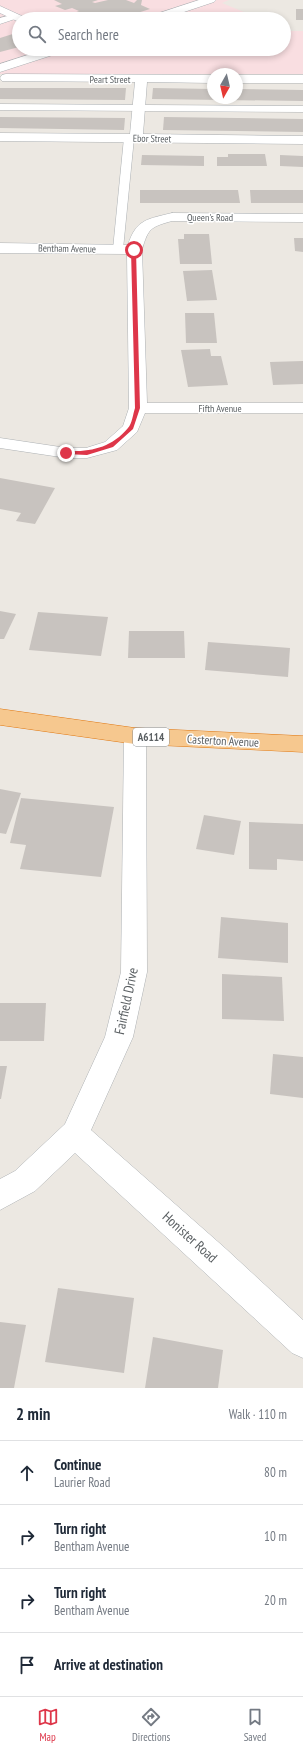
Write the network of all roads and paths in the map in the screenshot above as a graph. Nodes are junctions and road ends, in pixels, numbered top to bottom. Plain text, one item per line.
1 (210, 0) edge
2 (0, 9) edge
3 (173, 12) edge
4 (12, 15) edge
5 (12, 19) edge
6 (0, 21) edge
7 (42, 56) edge
8 (3, 73) edge
9 (141, 79) junction
10 (207, 79) edge
11 (243, 79) edge
12 (303, 79) edge
13 (0, 108) edge
14 (138, 108) junction
15 (303, 109) edge
16 (0, 137) edge
17 (132, 138) junction
18 (303, 140) edge
19 (303, 218) edge
20 (0, 248) edge
21 (126, 249) junction
22 (138, 408) junction
23 (303, 408) edge
24 (0, 443) edge
25 (0, 717) edge
26 (135, 736) junction
27 (303, 744) edge
28 (75, 1134) junction
29 (0, 1195) edge
30 (303, 1342) edge

1 - 3 street
2 - 4 street
5 - 6 lane
7 - 8 street
8 - 9 street, Peart Street
9 - 10 street, Peart Street
9 - 14 street
11 - 12 street
13 - 14 lane
14 - 15 lane
14 - 17 street
16 - 17 street, Ebor Street
17 - 18 street, Ebor Street
17 - 21 lane
19 - 21 street, Queen's Road
20 - 21 street, Bentham Avenue
21 - 22 street
22 - 23 street, Fifth Avenue
22 - 24 street
25 - 26 highway, Casterton Avenue / A6114
26 - 27 highway, Casterton Avenue / A6114
26 - 28 street, Fairfield Drive
28 - 29 street, Fairfield Drive
28 - 30 street, Honister Road

